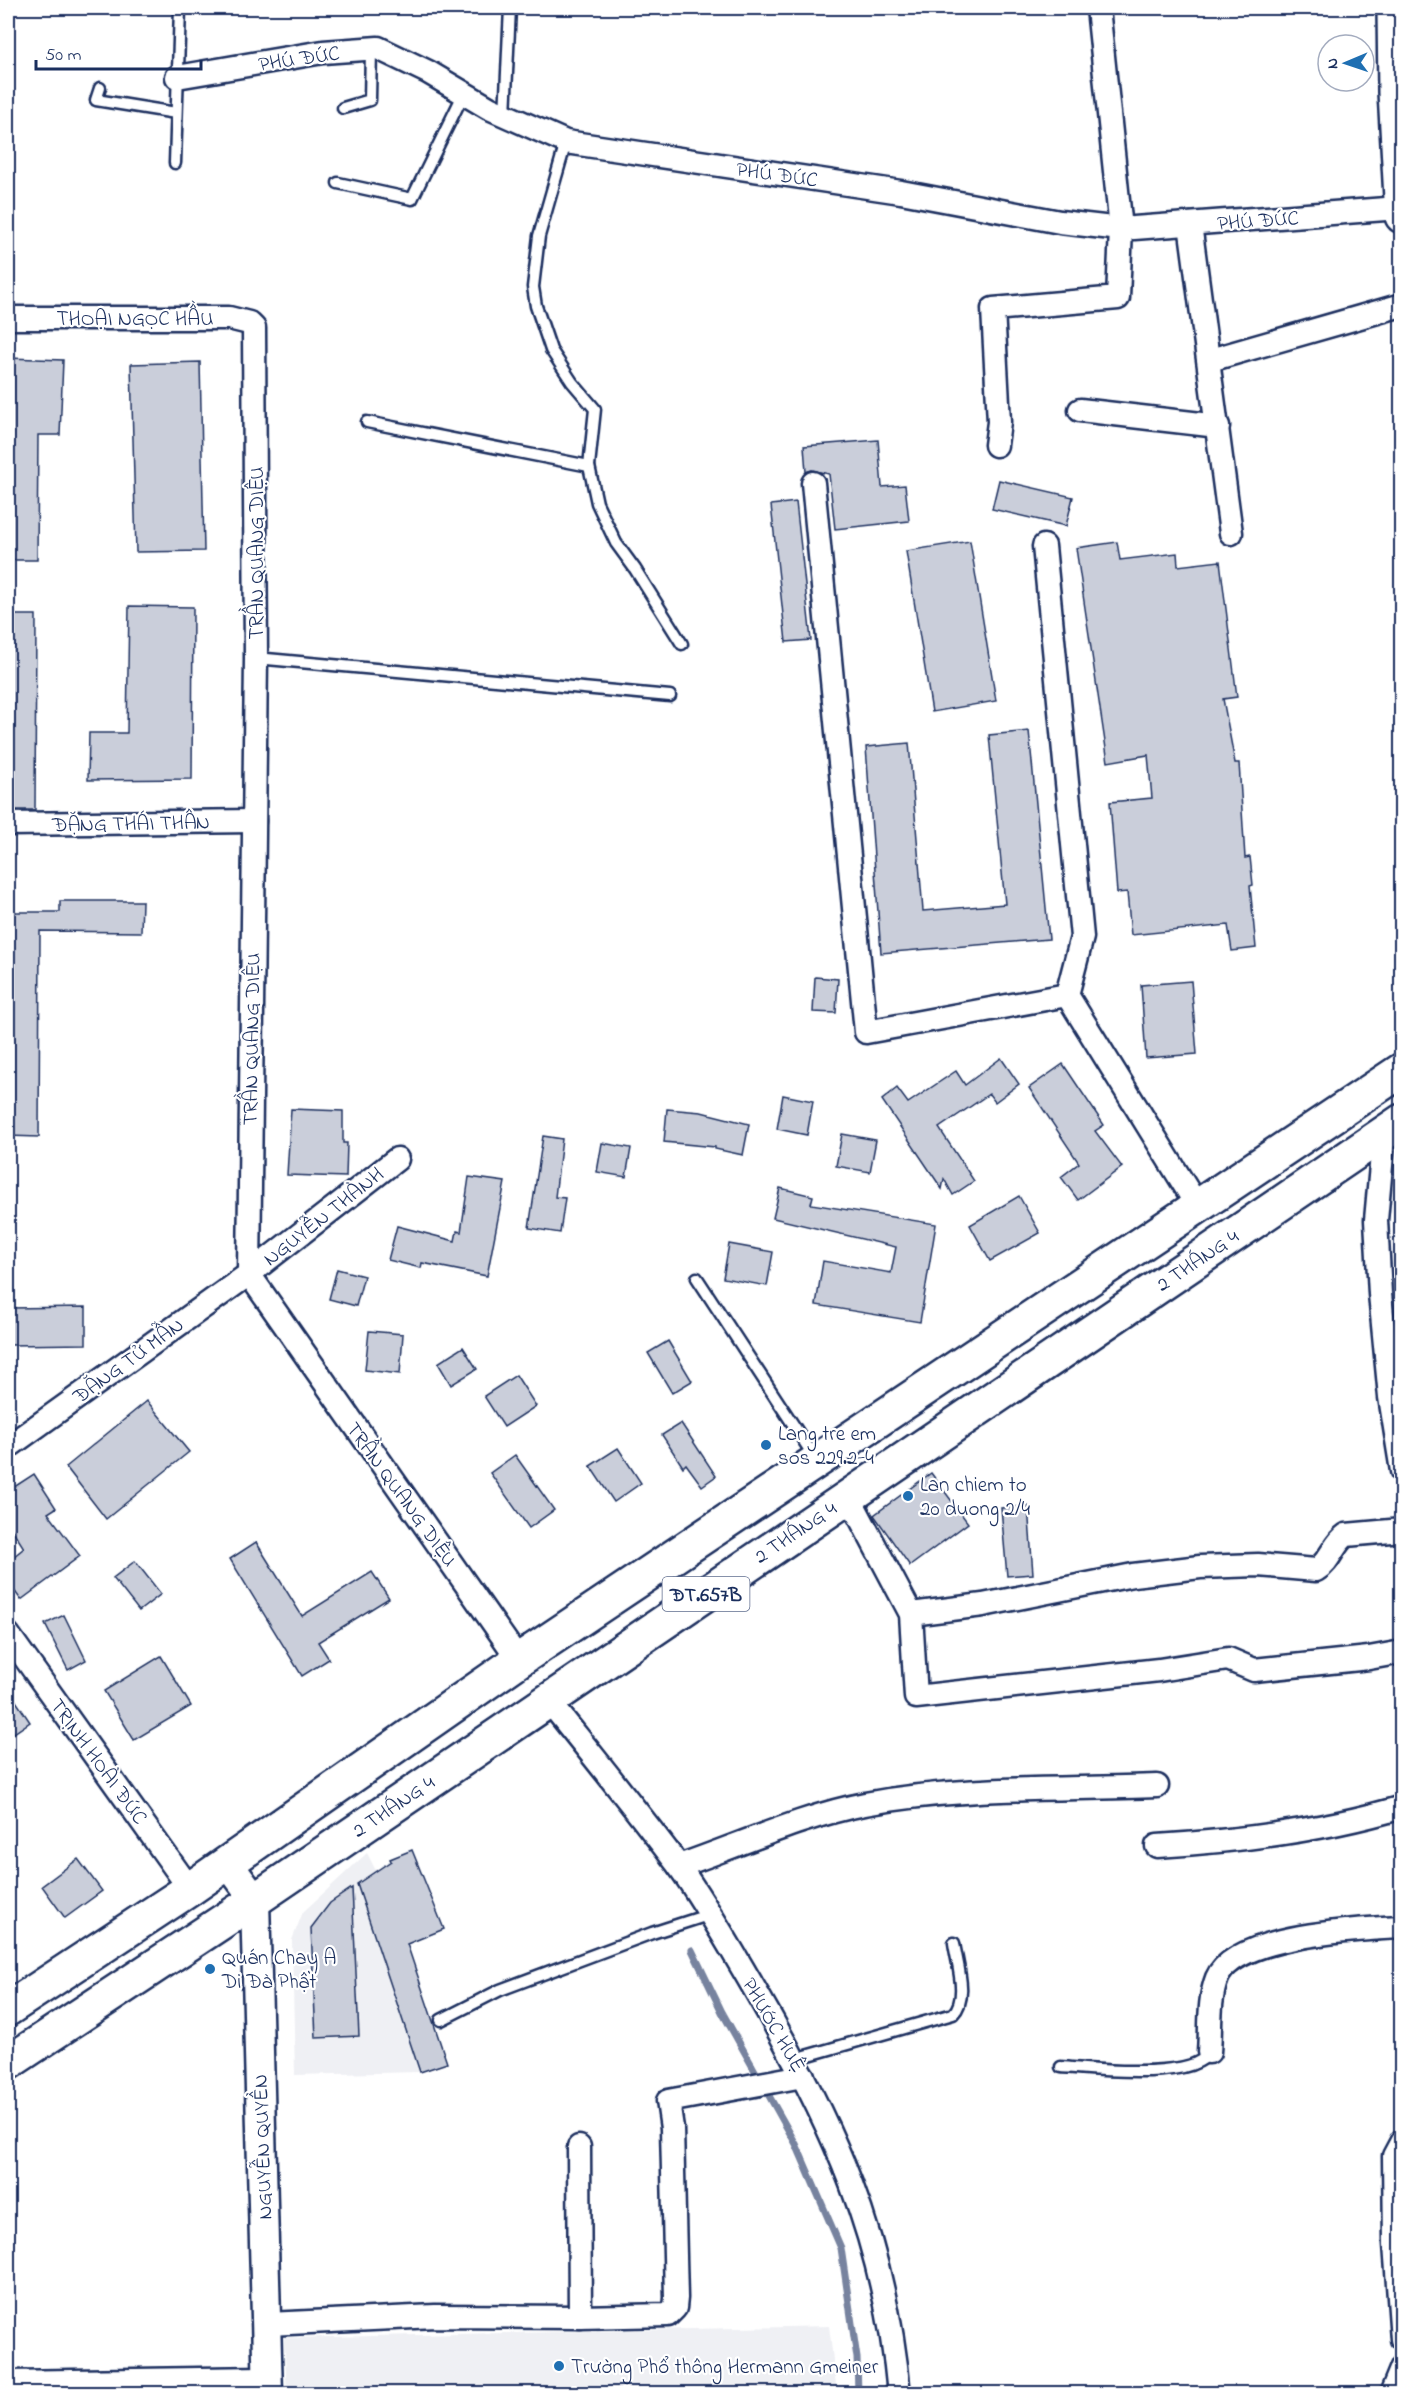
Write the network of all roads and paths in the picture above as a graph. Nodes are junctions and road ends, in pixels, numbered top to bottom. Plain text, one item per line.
1 (180, 8) edge
2 (510, 8) edge
3 (1098, 8) edge
4 (1394, 8) edge
5 (371, 49) junction
6 (177, 77) junction
7 (100, 88) dead end
8 (1398, 92) edge
9 (464, 93) junction
10 (343, 108) dead end
11 (176, 113) junction
12 (505, 116) junction
13 (566, 142) junction
14 (174, 163) dead end
15 (338, 183) dead end
16 (1400, 212) edge
17 (1190, 224) junction
18 (1121, 229) junction
19 (1401, 304) edge
20 (8, 318) edge
21 (255, 333) joint
22 (1210, 360) junction
23 (1080, 410) dead end
24 (367, 422) dead end
25 (1218, 426) junction
26 (996, 445) dead end
27 (589, 466) junction
28 (813, 483) dead end
29 (1231, 533) dead end
30 (1044, 546) dead end
31 (682, 644) dead end
32 (255, 658) junction
33 (670, 696) dead end
34 (254, 821) junction
35 (8, 824) edge
36 (1067, 996) junction
37 (1401, 1070) edge
38 (1393, 1127) edge
39 (397, 1159) dead end
40 (1198, 1207) junction
41 (249, 1274) junction
42 (696, 1278) dead end
43 (8, 1447) edge
44 (817, 1461) junction
45 (1401, 1471) edge
46 (848, 1496) junction
47 (1401, 1530) edge
48 (911, 1614) junction
49 (8, 1634) edge
50 (1401, 1652) edge
51 (519, 1660) junction
52 (549, 1701) junction
53 (1157, 1786) dead end
54 (1401, 1807) edge
55 (1157, 1846) dead end
56 (228, 1863) junction
57 (679, 1866) junction
58 (190, 1889) junction
59 (255, 1900) junction
60 (711, 1914) junction
61 (1401, 1927) edge
62 (954, 1943) dead end
63 (8, 2009) edge
64 (441, 2020) dead end
65 (1209, 2052) joint
66 (8, 2062) edge
67 (1061, 2067) dead end
68 (799, 2068) junction
69 (1401, 2141) edge
70 (579, 2147) dead end
71 (580, 2317) junction
72 (268, 2324) junction
73 (1401, 2339) edge
74 (1401, 2367) edge
75 (8, 2382) edge
76 (268, 2386) edge
77 (61, 2388) edge
78 (899, 2394) edge
79 (1391, 2394) edge

1 - 6 lane
2 - 12 lane
3 - 18 street
4 - 8 main road
5 - 6 street, PHÚ ĐỨC
5 - 9 street, PHÚ ĐỨC
5 - 10 lane
6 - 11 lane
7 - 11 lane
8 - 16 main road
9 - 12 street, PHÚ ĐỨC
9 - 15 lane
11 - 14 lane
12 - 13 street, PHÚ ĐỨC
13 - 18 street, PHÚ ĐỨC
13 - 27 lane
16 - 17 street, PHÚ ĐỨC
17 - 18 street, PHÚ ĐỨC
17 - 22 street
18 - 26 street
19 - 22 street
20 - 21 street, THOẠI NGỌC HẦU
21 - 32 street, TRẦN QUANG DIỆU
22 - 25 street
23 - 25 street
24 - 27 lane
25 - 29 street
27 - 31 lane
28 - 36 street
30 - 36 street
32 - 33 lane
32 - 34 street, TRẦN QUANG DIỆU
34 - 35 street, ĐẶNG THÁI THÂN
34 - 41 street, TRẦN QUANG DIỆU
36 - 40 street
37 - 40 main road, 2 THÁNG 4 / ĐT.657B
38 - 45 street
38 - 46 main road, 2 THÁNG 4 / ĐT.657B
39 - 41 street, NGUYỄN THÀNH
40 - 44 main road, 2 THÁNG 4 / ĐT.657B
41 - 43 street, ĐẶNG TỬ MẪN
41 - 51 street, TRẦN QUANG DIỆU
42 - 44 lane
44 - 51 main road, 2 THÁNG 4 / ĐT.657B
46 - 48 street
46 - 52 main road, 2 THÁNG 4 / ĐT.657B
47 - 48 street
48 - 50 street
49 - 58 street, TRỊNH HOÀI ĐỨC
51 - 56 main road, 2 THÁNG 4 / ĐT.657B
52 - 57 street, PHƯỚC HUỆ
52 - 59 main road, 2 THÁNG 4 / ĐT.657B
53 - 57 street
54 - 55 street
56 - 58 main road, 2 THÁNG 4 / ĐT.657B
56 - 59 street
57 - 60 street, PHƯỚC HUỆ
58 - 63 main road, 2 THÁNG 4 / ĐT.657B
59 - 66 main road, 2 THÁNG 4 / ĐT.657B
59 - 72 street, NGUYỄN QUYỀN
60 - 64 lane
60 - 68 street, PHƯỚC HUỆ
61 - 65 street
62 - 68 lane
65 - 67 lane
68 - 71 street
68 - 78 street, PHƯỚC HUỆ
69 - 73 street
70 - 71 street
71 - 72 street
72 - 76 street, NGUYỄN QUYỀN
74 - 79 street
75 - 77 street
76 - 77 street

